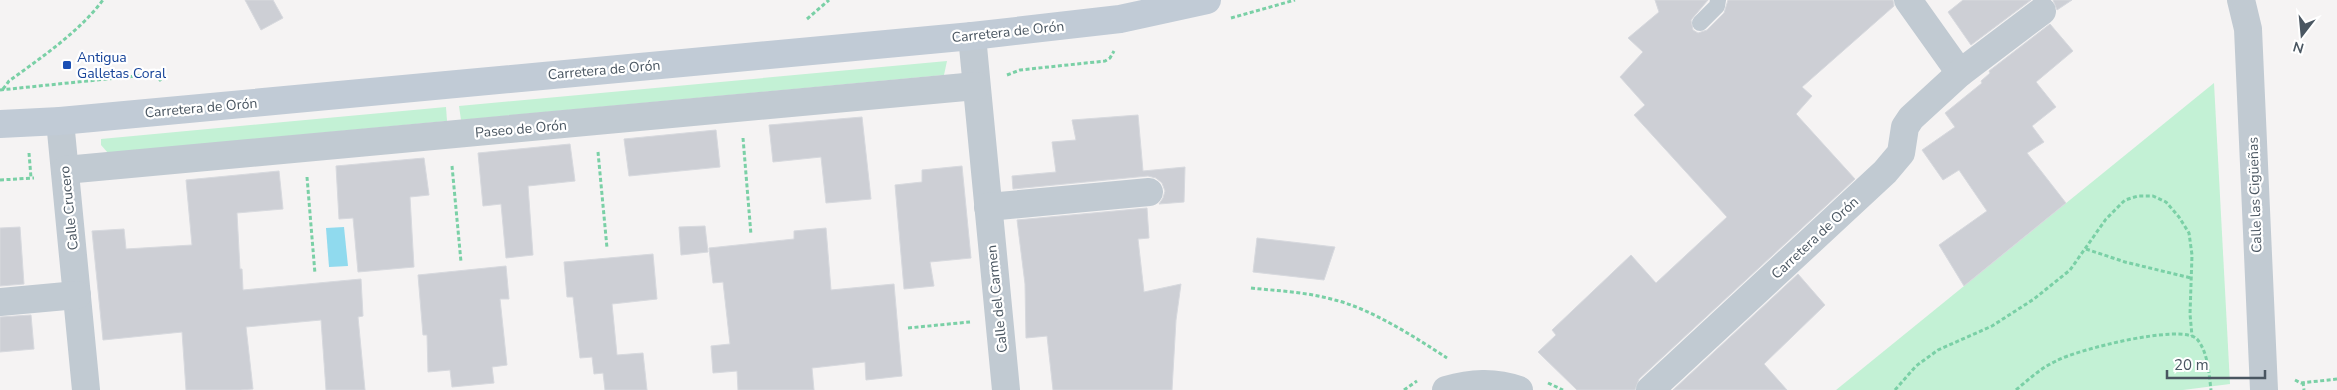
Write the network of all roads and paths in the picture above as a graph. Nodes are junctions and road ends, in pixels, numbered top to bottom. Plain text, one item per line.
1 (103, 0) edge
2 (1207, 0) edge
3 (1718, 0) edge
4 (1908, 0) edge
5 (2241, 0) edge
6 (2042, 11) dead end
7 (1700, 23) dead end
8 (972, 36) junction
9 (1119, 44) dead end
10 (1020, 70) dead end
11 (1960, 73) junction
12 (976, 86) junction
13 (24, 88) dead end
14 (1, 91) edge
15 (60, 121) junction
16 (0, 124) edge
17 (742, 133) dead end
18 (597, 145) dead end
19 (452, 159) dead end
20 (65, 170) junction
21 (306, 173) dead end
22 (31, 178) dead end
23 (0, 180) edge
24 (1149, 192) dead end
25 (988, 207) junction
26 (751, 235) dead end
27 (607, 248) dead end
28 (2086, 249) junction
29 (461, 262) dead end
30 (315, 274) dead end
31 (2191, 278) junction
32 (1251, 288) dead end
33 (77, 295) junction
34 (0, 302) edge
35 (971, 322) dead end
36 (908, 328) dead end
37 (2192, 336) junction
38 (2291, 375) dead end
39 (2337, 379) edge
40 (2303, 382) junction
41 (1475, 383) junction
42 (86, 390) edge
43 (1006, 390) edge
44 (1446, 390) edge
45 (1519, 390) edge
46 (1650, 390) edge
47 (1895, 390) edge
48 (2016, 390) edge
49 (2211, 390) edge
50 (2264, 390) edge
51 (2304, 390) edge

1 - 14 path
2 - 8 street, Carretera de Orón
3 - 7 lane
4 - 11 street
5 - 50 street, Calle las Cigüeñas
6 - 11 street, Carretera de Orón
8 - 12 street, Calle del Carmen
8 - 15 street, Carretera de Orón
9 - 10 path
11 - 46 street, Carretera de Orón
12 - 20 street, Paseo de Orón
12 - 25 street, Calle del Carmen
13 - 14 path
15 - 16 street, Carretera de Orón
15 - 20 street, Calle Crucero
17 - 26 path
18 - 27 path
19 - 29 path
20 - 33 street, Calle Crucero
21 - 30 path
22 - 23 path
24 - 25 street
25 - 43 street, Calle del Carmen
28 - 31 path
28 - 31 path
28 - 47 path
31 - 37 path
32 - 41 path
33 - 34 street
33 - 42 street, Calle Crucero
35 - 36 path, Calle del Carmen
37 - 48 path
37 - 49 path
38 - 40 path
39 - 40 path
40 - 51 path
41 - 44 street
41 - 45 street

